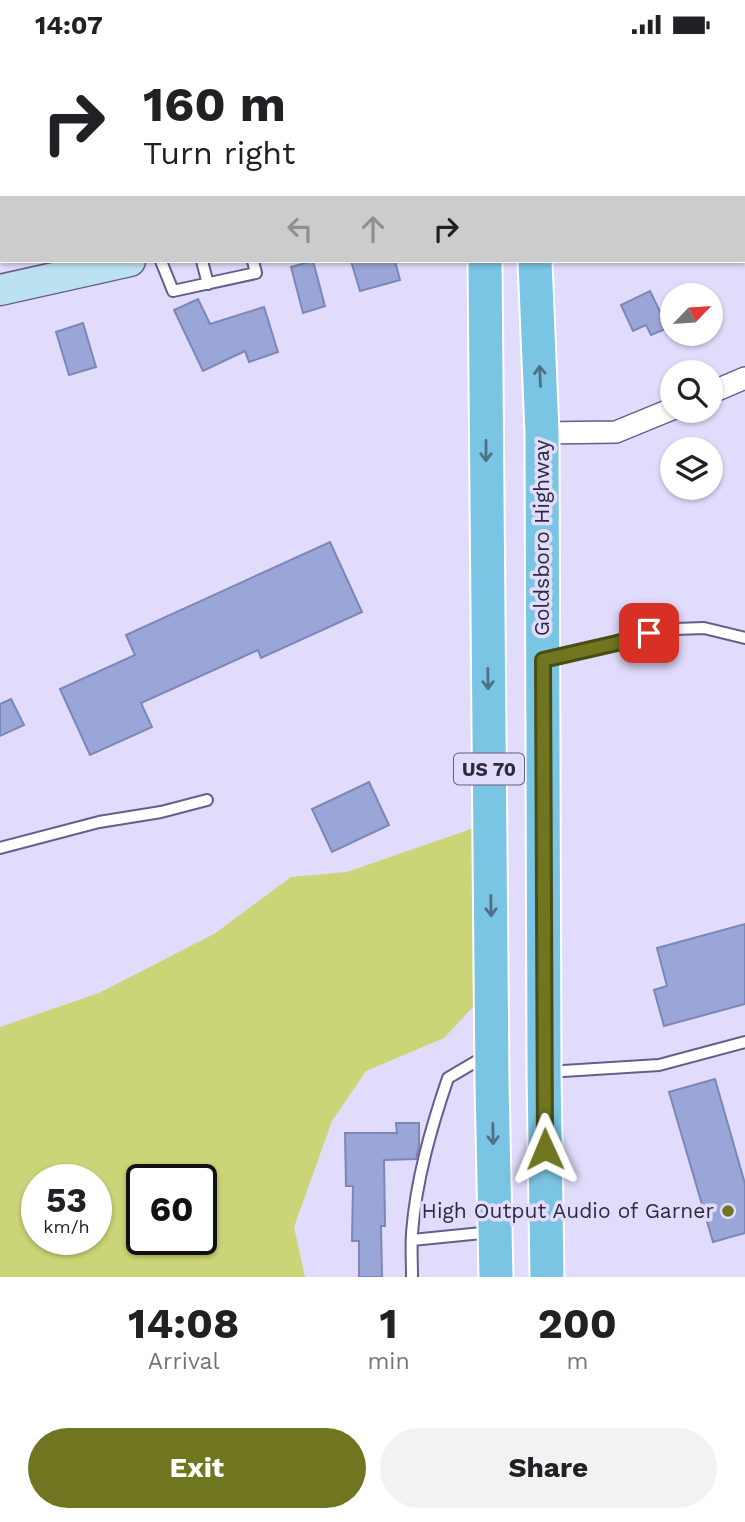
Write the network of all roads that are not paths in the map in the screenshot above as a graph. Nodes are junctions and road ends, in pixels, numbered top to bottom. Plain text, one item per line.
1 (121, 263) edge
2 (162, 263) edge
3 (203, 263) edge
4 (253, 263) edge
5 (535, 263) edge
6 (543, 263) edge
7 (482, 267) edge
8 (208, 284) junction
9 (0, 290) edge
10 (536, 294) junction
11 (745, 378) edge
12 (723, 387) edge
13 (660, 414) edge
14 (542, 433) junction
15 (745, 638) edge
16 (543, 660) junction
17 (207, 800) dead end
18 (0, 848) edge
19 (745, 1042) edge
20 (492, 1052) junction
21 (544, 1072) junction
22 (495, 1232) junction
23 (412, 1240) junction
24 (412, 1277) edge
25 (496, 1277) edge
26 (547, 1277) edge

1 - 9 street
2 - 8 lane
3 - 8 lane
4 - 8 lane
5 - 10 main road, Goldsboro Highway / US 70
6 - 10 main road
7 -> 20 main road, US 70
14 -> 10 main road, Goldsboro Highway / US 70
11 - 12 street
13 - 14 street
14 - 16 main road, Goldsboro Highway / US 70
15 - 16 lane
16 - 21 main road, Goldsboro Highway / US 70
17 - 18 lane
19 - 21 lane
20 -> 22 main road, US 70
20 - 23 lane
21 - 26 main road, Goldsboro Highway / US 70
22 - 23 lane
22 - 25 main road, US 70
23 - 24 lane

